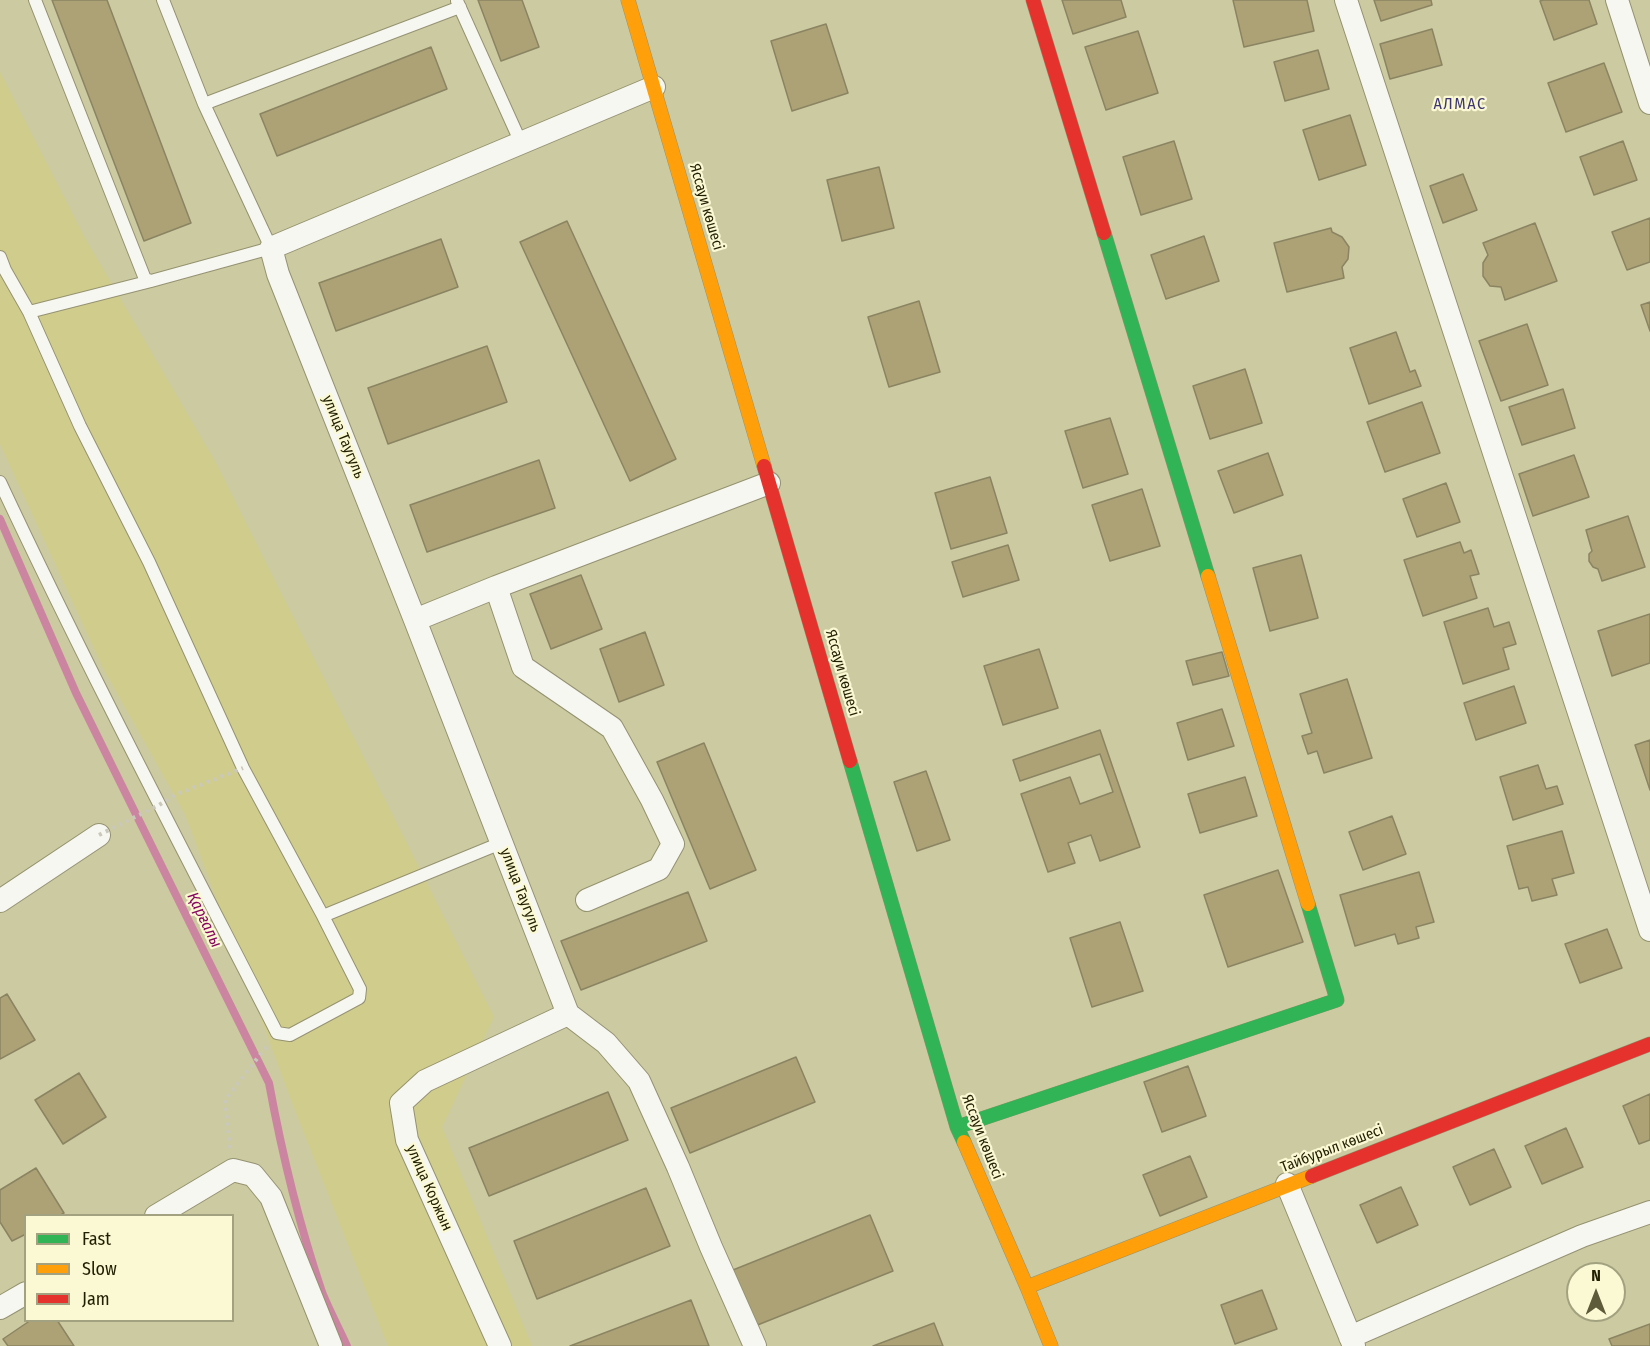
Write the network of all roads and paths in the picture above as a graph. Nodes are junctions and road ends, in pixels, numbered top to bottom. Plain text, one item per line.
1 (34, 0) edge
2 (163, 0) edge
3 (628, 0) edge
4 (1033, 0) edge
5 (1346, 0) edge
6 (1617, 0) edge
7 (458, 4) edge
8 (654, 87) junction
9 (1650, 103) edge
10 (204, 104) junction
11 (521, 143) junction
12 (271, 248) junction
13 (0, 257) edge
14 (2, 272) edge
15 (151, 281) junction
16 (29, 312) junction
17 (0, 482) edge
18 (769, 483) junction
19 (496, 587) junction
20 (416, 620) junction
21 (243, 768) junction
22 (159, 805) junction
23 (99, 835) joint
24 (501, 843) junction
25 (587, 900) dead end
26 (0, 901) edge
27 (323, 916) junction
28 (1650, 930) edge
29 (568, 1014) junction
30 (277, 1033) junction
31 (1650, 1044) edge
32 (957, 1126) junction
33 (233, 1170) junction
34 (1287, 1184) junction
35 (1650, 1212) edge
36 (158, 1214) edge
37 (1027, 1287) junction
38 (24, 1294) edge
39 (0, 1308) edge
40 (1352, 1341) edge
41 (331, 1346) edge
42 (500, 1346) edge
43 (755, 1346) edge
44 (1052, 1346) edge

1 - 15 lane
2 - 10 lane
3 - 8 street, Яссауи көшесі
4 - 32 street
5 - 28 street
6 - 9 street
7 - 10 lane
7 - 11 lane
8 - 11 street
8 - 18 street, Яссауи көшесі
10 - 12 lane
11 - 12 street
12 - 15 lane
12 - 20 street, улица Таугуль
13 - 14 lane
14 - 16 lane
15 - 16 lane
16 - 21 lane
17 - 22 lane
18 - 19 street
18 - 32 street, Яссауи көшесі
19 - 20 street
19 - 25 street
20 - 24 street, улица Таугуль
21 - 22 path, bridge
21 - 27 lane
22 - 23 path, bridge
22 - 30 lane
23 - 26 street
24 - 27 lane
24 - 29 street, улица Таугуль
27 - 30 lane
29 - 42 street, улица Коржын
29 - 43 street
30 - 33 path
31 - 34 street, Тайбурыл көшесі
32 - 37 street, Яссауи көшесі
33 - 36 street
33 - 41 street
34 - 37 street, Тайбурыл көшесі
34 - 40 street
35 - 40 street
37 - 44 street, Яссауи көшесі
38 - 39 street

